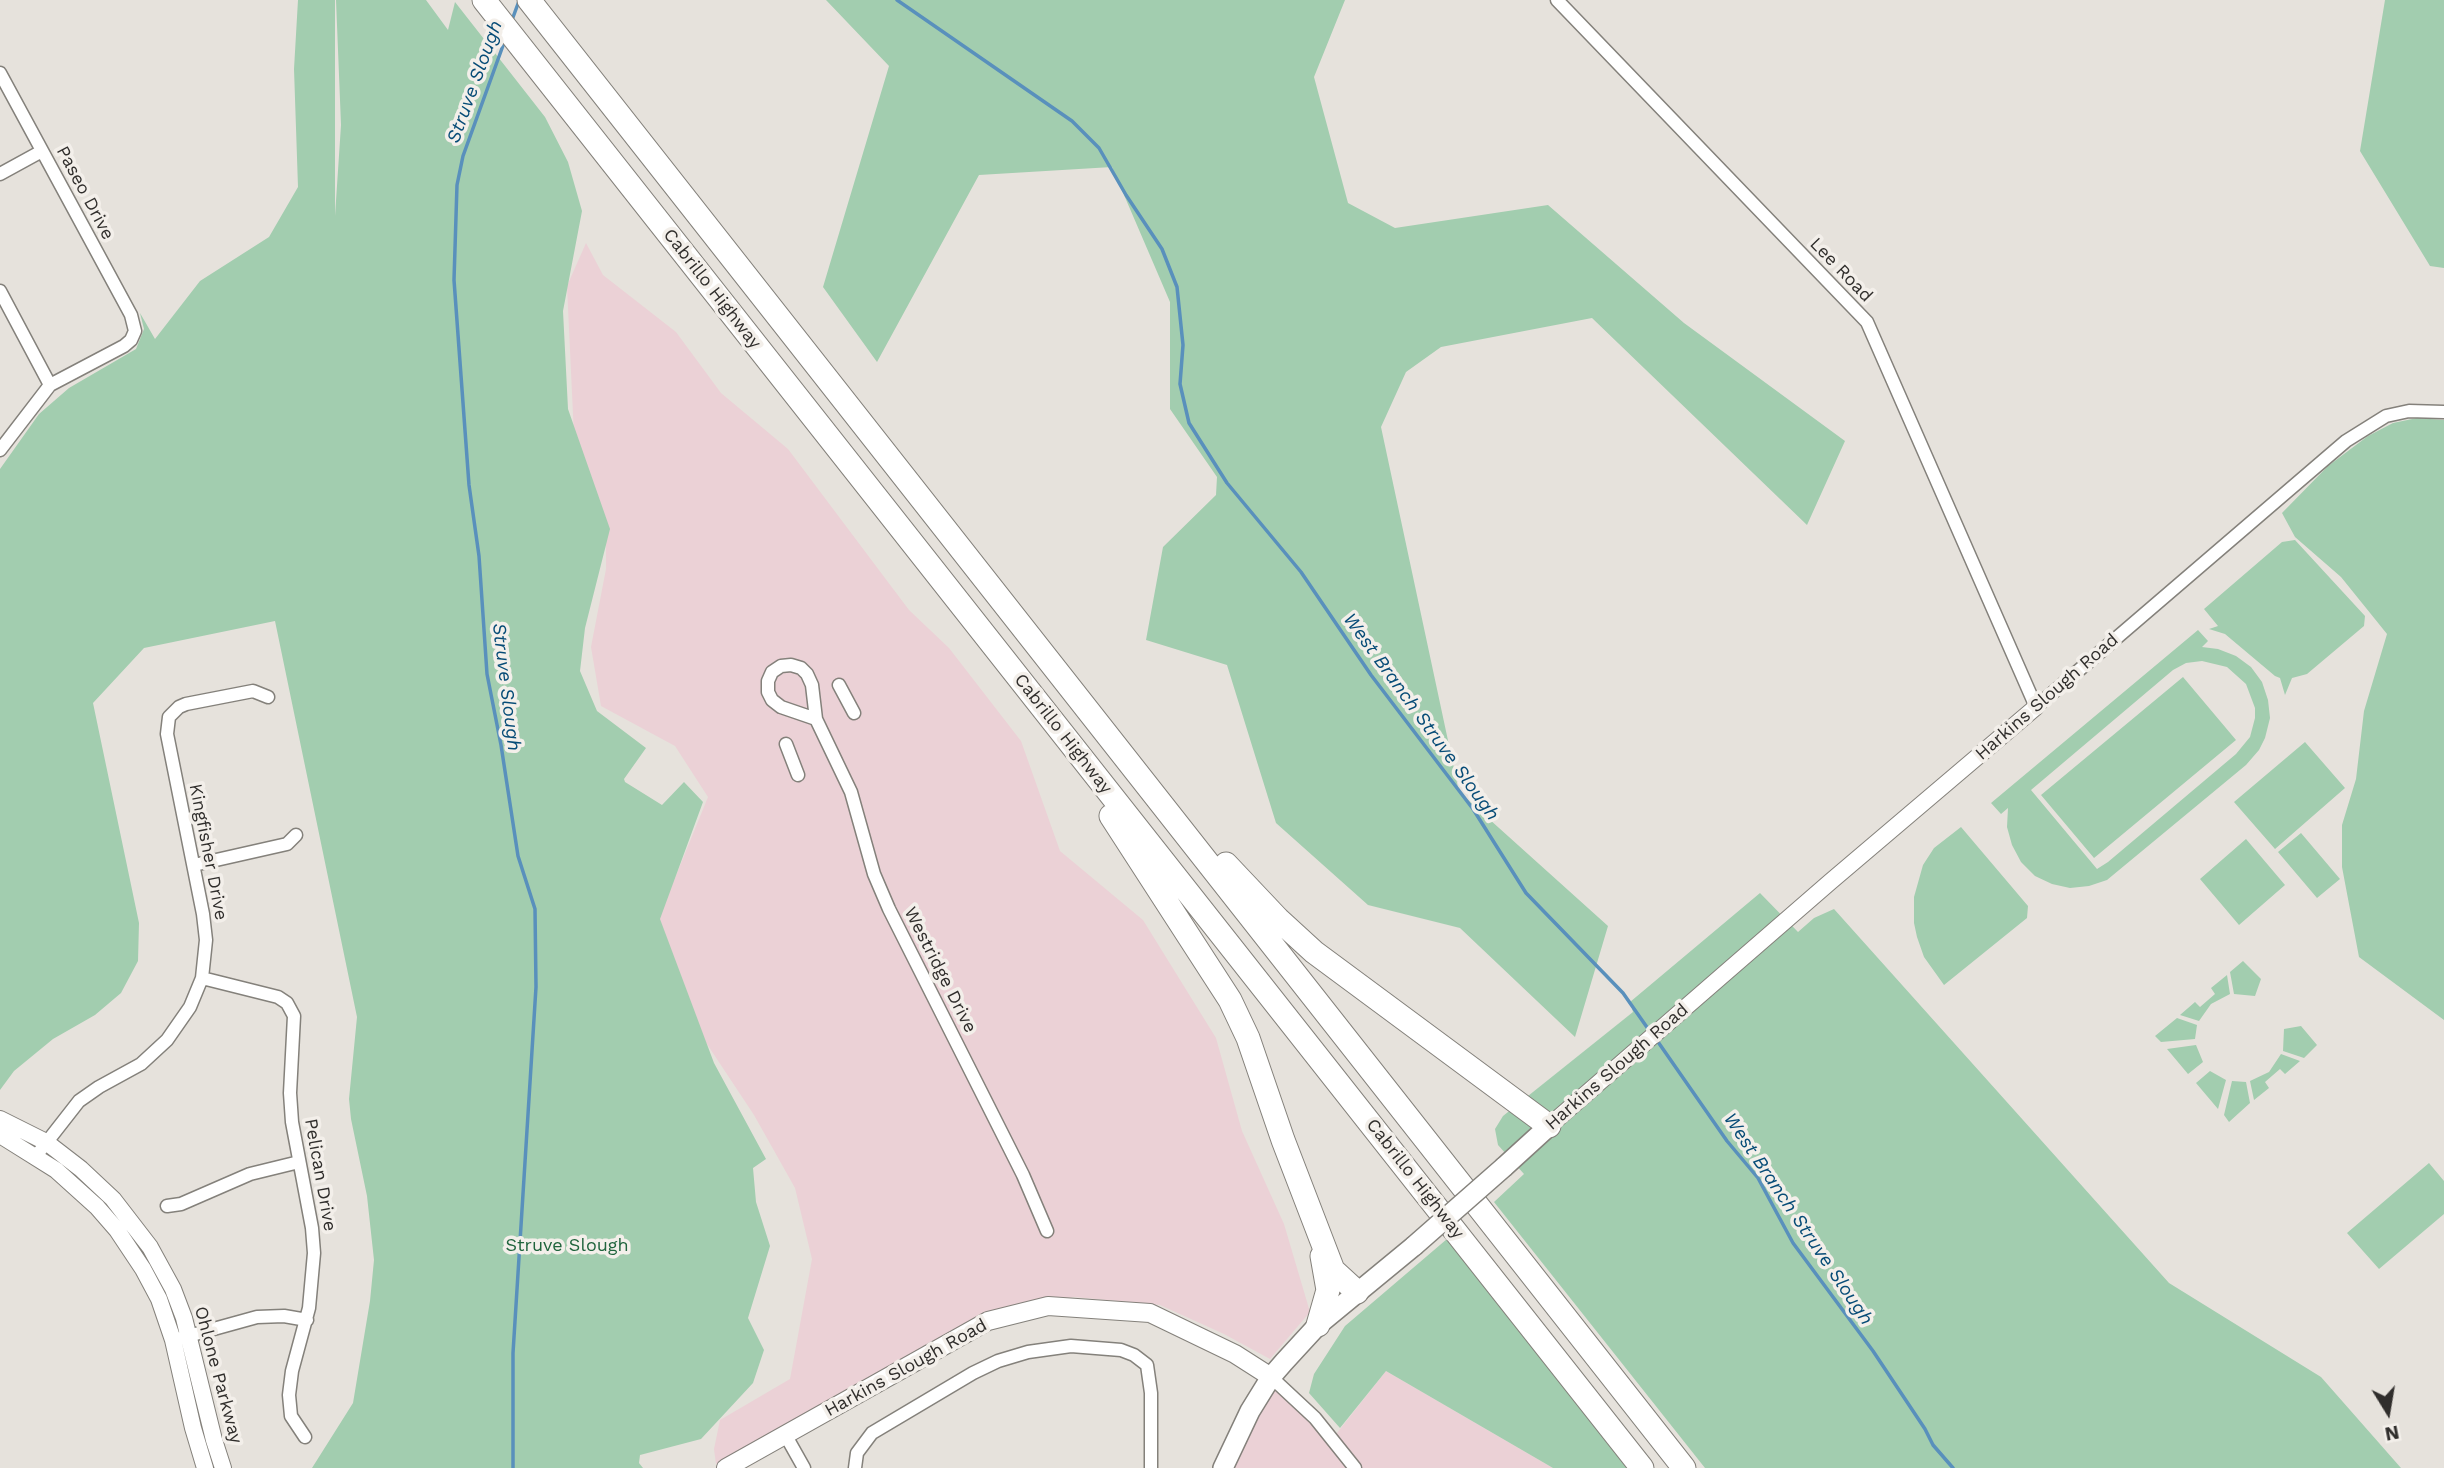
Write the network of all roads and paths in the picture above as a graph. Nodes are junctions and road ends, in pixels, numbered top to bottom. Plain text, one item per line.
1 (484, 0) edge
2 (529, 0) edge
3 (1557, 0) edge
4 (0, 73) edge
5 (42, 151) junction
6 (0, 173) edge
7 (0, 291) edge
8 (50, 385) junction
9 (2444, 412) edge
10 (0, 450) edge
11 (839, 685) dead end
12 (268, 697) dead end
13 (2036, 707) junction
14 (1044, 709) junction
15 (854, 713) dead end
16 (816, 719) junction
17 (1100, 726) junction
18 (786, 744) dead end
19 (798, 775) dead end
20 (296, 835) dead end
21 (194, 865) junction
22 (202, 978) junction
23 (0, 1119) edge
24 (1549, 1126) junction
25 (0, 1135) edge
26 (1283, 1140) junction
27 (41, 1149) junction
28 (299, 1163) junction
29 (167, 1206) dead end
30 (1048, 1231) dead end
31 (1357, 1292) junction
32 (307, 1320) junction
33 (1318, 1325) junction
34 (190, 1336) junction
35 (173, 1340) junction
36 (1271, 1377) junction
37 (786, 1436) junction
38 (304, 1437) dead end
39 (205, 1468) edge
40 (223, 1468) edge
41 (726, 1468) edge
42 (804, 1468) edge
43 (855, 1468) edge
44 (1151, 1468) edge
45 (1223, 1468) edge
46 (1355, 1468) edge
47 (1642, 1468) edge
48 (1684, 1468) edge

1 - 14 highway, Cabrillo Highway
2 - 17 highway, Cabrillo Highway
3 - 13 street, Lee Road
4 - 5 street, Paseo Drive
5 - 6 street
5 - 8 street, Paseo Drive
7 - 8 street
8 - 10 street
9 - 13 street, Harkins Slough Road
11 - 15 street
12 - 21 street, Kingfisher Drive
13 - 24 street, Harkins Slough Road
14 - 26 highway
14 - 47 highway, Cabrillo Highway
16 - 16 street, Westridge Drive
16 - 30 street, Westridge Drive
17 - 24 highway
17 - 48 highway, Cabrillo Highway
18 - 19 street
20 - 21 street
21 - 22 street, Kingfisher Drive
22 - 27 street, Kingfisher Drive
22 - 28 street, Pelican Drive
23 - 27 street, Ohlone Parkway
24 - 31 main road, Harkins Slough Road, bridge
25 - 27 street, Ohlone Parkway
26 - 31 highway
26 - 33 highway
27 - 34 street, Ohlone Parkway
27 - 35 street, Ohlone Parkway
28 - 29 street
28 - 32 street, Pelican Drive
31 - 33 main road, Harkins Slough Road
32 - 34 street
32 - 38 street, Pelican Drive
33 - 36 main road, Harkins Slough Road
34 - 35 street
34 - 40 street, Ohlone Parkway
35 - 39 street, Ohlone Parkway
36 - 37 main road, Harkins Slough Road
36 - 45 main road
36 - 46 street
37 - 41 main road, Harkins Slough Road
37 - 42 street
43 - 44 street

